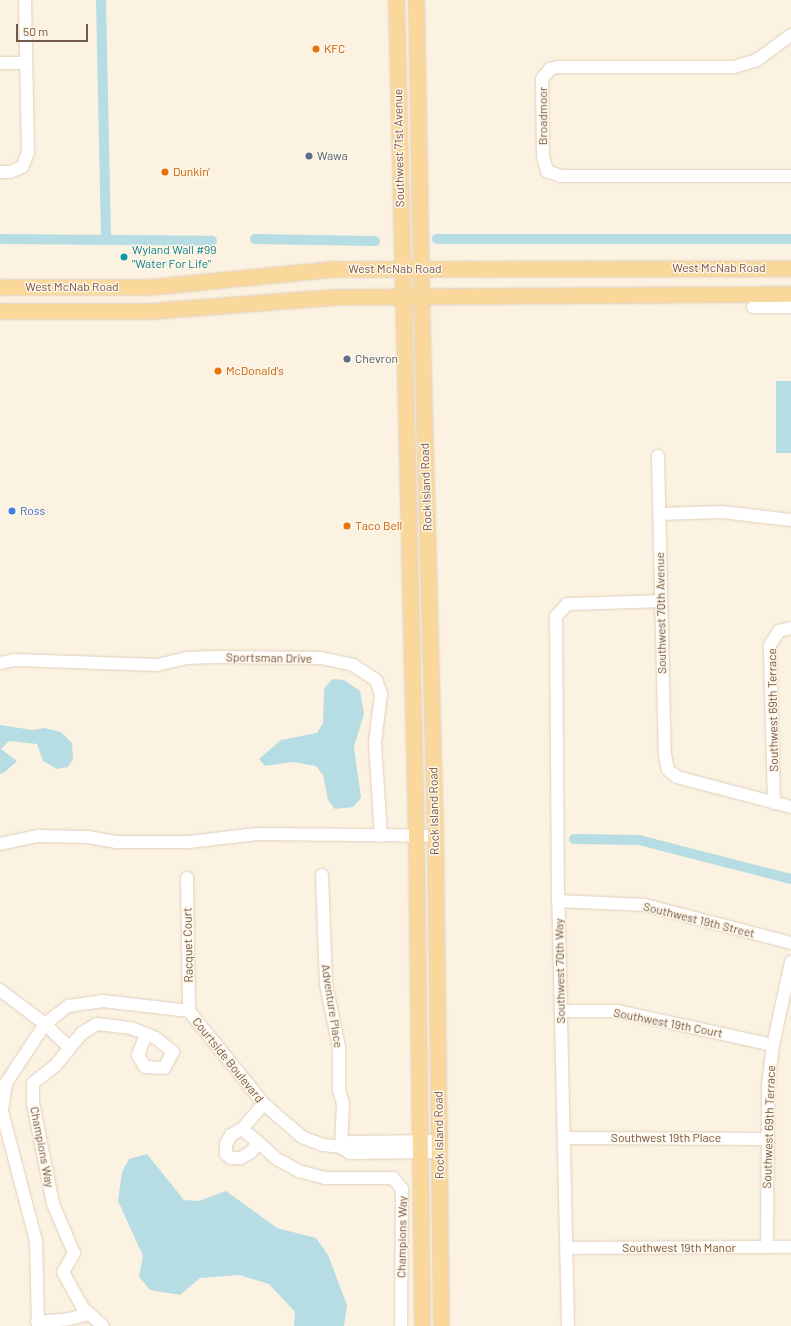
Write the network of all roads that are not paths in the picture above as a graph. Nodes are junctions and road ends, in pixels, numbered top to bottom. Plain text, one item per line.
1 (25, 0) edge
2 (396, 0) edge
3 (407, 0) edge
4 (416, 0) edge
5 (791, 35) edge
6 (0, 63) edge
7 (26, 63) junction
8 (417, 85) junction
9 (0, 172) edge
10 (791, 176) edge
11 (791, 268) edge
12 (401, 269) junction
13 (420, 269) junction
14 (0, 287) edge
15 (791, 294) edge
16 (401, 296) junction
17 (421, 296) junction
18 (753, 307) dead end
19 (791, 307) edge
20 (0, 311) edge
21 (658, 456) dead end
22 (659, 514) junction
23 (791, 520) edge
24 (660, 602) junction
25 (791, 628) edge
26 (0, 663) edge
27 (774, 803) junction
28 (791, 808) edge
29 (381, 836) junction
30 (416, 836) junction
31 (435, 836) junction
32 (0, 844) edge
33 (322, 875) dead end
34 (187, 878) dead end
35 (558, 901) junction
36 (791, 942) edge
37 (791, 962) edge
38 (0, 990) edge
39 (189, 1011) junction
40 (561, 1011) junction
41 (45, 1024) junction
42 (146, 1034) dead end
43 (774, 1045) junction
44 (69, 1047) junction
45 (264, 1104) junction
46 (242, 1128) junction
47 (565, 1138) junction
48 (767, 1139) junction
49 (258, 1142) junction
50 (4, 1144) edge
51 (420, 1146) junction
52 (440, 1146) junction
53 (338, 1147) junction
54 (768, 1247) junction
55 (791, 1247) edge
56 (567, 1248) junction
57 (89, 1314) junction
58 (38, 1324) edge
59 (103, 1326) edge
60 (401, 1326) edge
61 (422, 1326) edge
62 (441, 1326) edge
63 (568, 1326) edge

1 - 7 street
2 - 12 main road, Southwest 71st Avenue
3 - 8 main road
4 - 8 main road, Southwest 71st Avenue
5 - 10 street, Broadmoor
6 - 7 street
7 - 9 street
8 - 13 main road, Southwest 71st Avenue
11 - 13 main road, West McNab Road
12 - 13 main road, West McNab Road
12 - 14 main road, West McNab Road
12 - 16 main road, Southwest 71st Avenue
13 - 17 main road, Southwest 71st Avenue
15 - 17 main road, West McNab Road
16 - 17 main road, West McNab Road
16 - 20 main road, West McNab Road
16 - 30 main road, Rock Island Road
17 - 31 main road, Rock Island Road
18 - 19 street
21 - 22 street, Southwest 70th Avenue
22 - 23 street
22 - 24 street, Southwest 70th Avenue
24 - 27 street, Southwest 70th Avenue
24 - 35 street, Southwest 70th Way
25 - 27 street, Southwest 69th Terrace
26 - 29 street, Sportsman Drive
27 - 28 street
29 - 30 street
29 - 32 street
30 - 31 street
30 - 51 main road, Rock Island Road
31 - 52 main road, Rock Island Road
33 - 53 street, Adventure Place
34 - 39 street, Racquet Court
35 - 36 street, Southwest 19th Street
35 - 40 street, Southwest 70th Way
37 - 43 street, Southwest 69th Terrace
38 - 41 street
39 - 41 street, Courtside Boulevard
39 - 45 street, Courtside Boulevard
40 - 43 street, Southwest 19th Court
40 - 47 street, Southwest 70th Way
41 - 44 street
41 - 50 street, Courtside Boulevard
42 - 44 street, Champions Way
43 - 48 street, Southwest 69th Terrace
44 - 57 street, Champions Way
45 - 46 street
45 - 53 street, Courtside Boulevard
46 - 49 street, Champions Way
46 - 49 street
47 - 48 street, Southwest 19th Place
47 - 56 street, Southwest 70th Way
48 - 54 street, Southwest 69th Terrace
49 - 60 street, Champions Way
50 - 58 street, Courtside Boulevard
51 - 52 street, Courtside Boulevard
51 - 53 street, Courtside Boulevard
51 - 61 main road, Rock Island Road
52 - 62 main road, Rock Island Road
54 - 55 street, Southwest 19th Manor
54 - 56 street, Southwest 19th Manor
56 - 63 street, Southwest 70th Way
57 - 58 street
57 - 59 street, Champions Way

